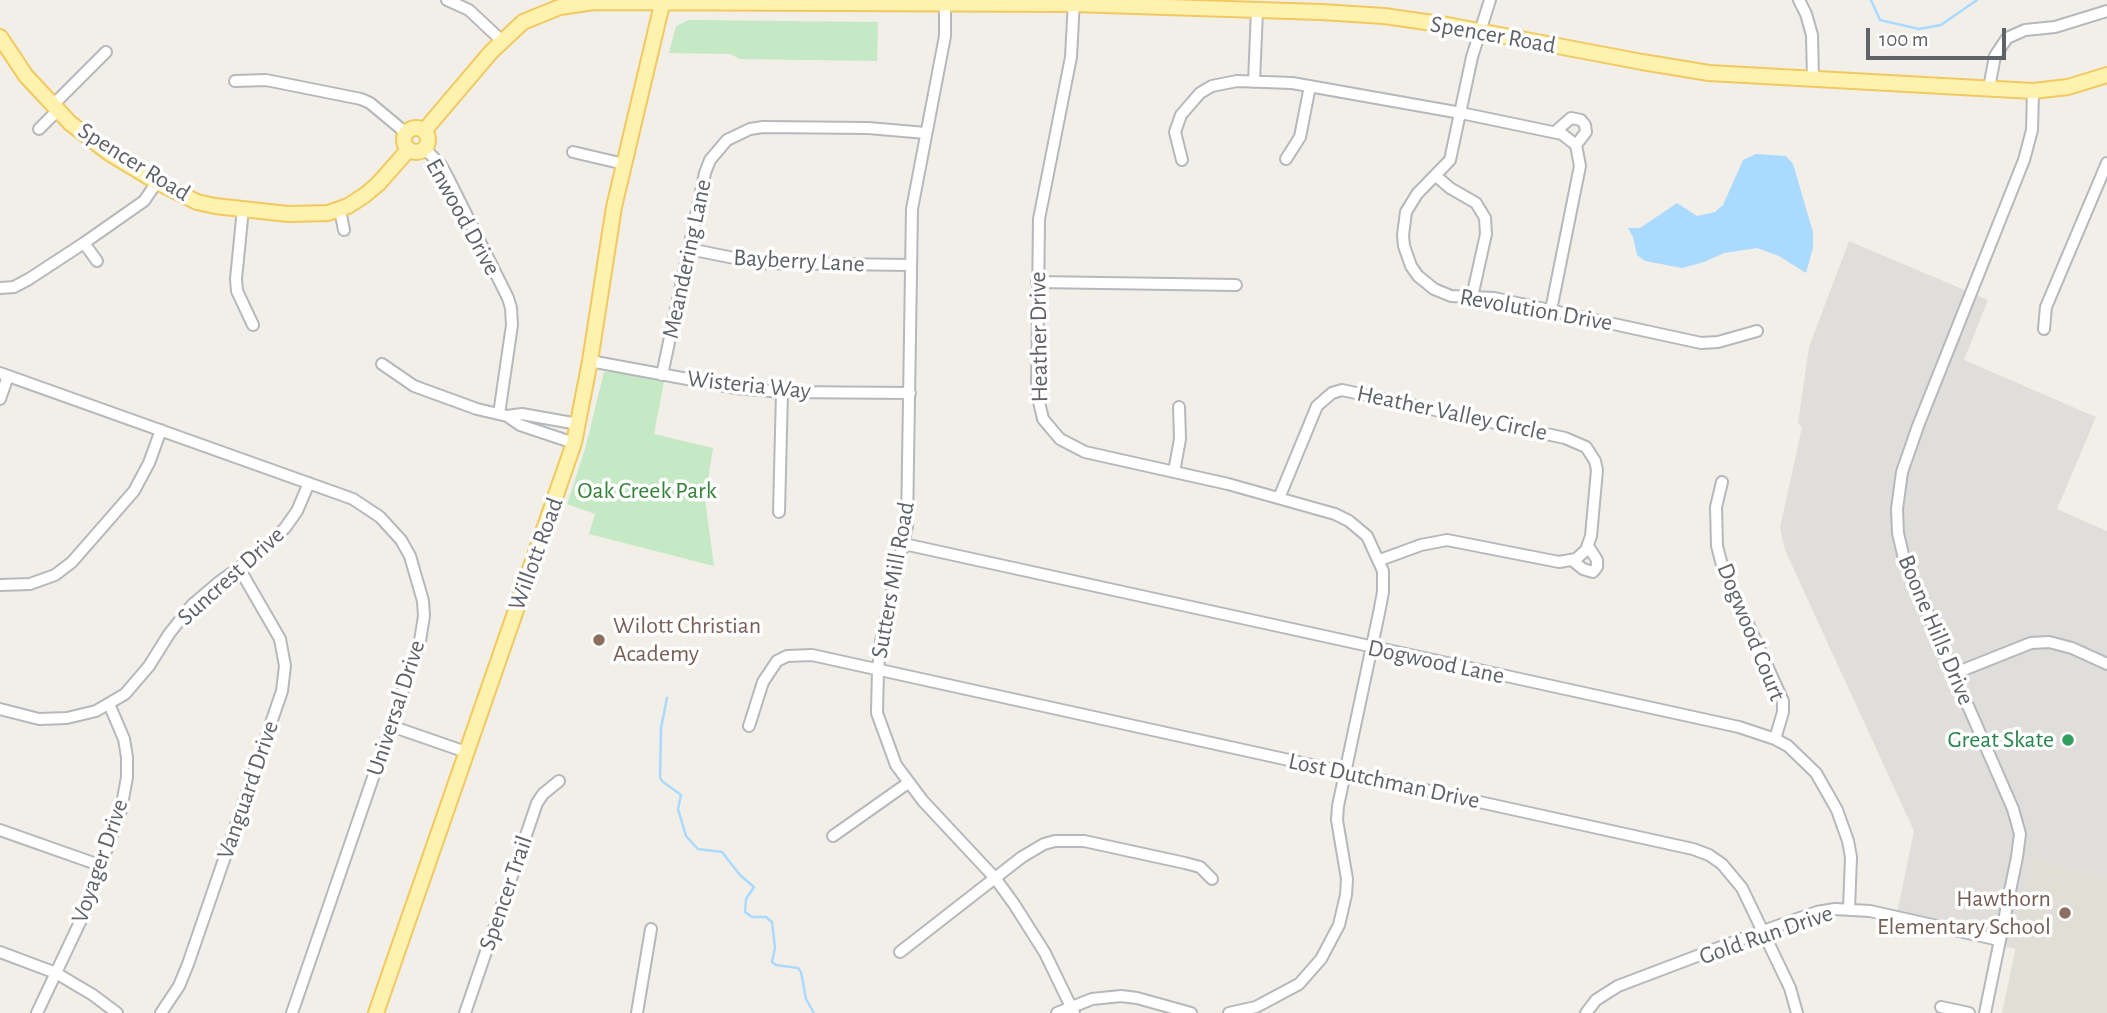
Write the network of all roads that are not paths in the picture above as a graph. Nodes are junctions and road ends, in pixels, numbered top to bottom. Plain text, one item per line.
1 (447, 0) edge
2 (1490, 0) edge
3 (1799, 0) edge
4 (594, 1) edge
5 (663, 1) edge
6 (1074, 2) edge
7 (945, 4) junction
8 (1257, 10) junction
9 (2107, 11) edge
10 (1479, 31) junction
11 (0, 37) edge
12 (502, 41) junction
13 (106, 52) dead end
14 (2107, 75) edge
15 (1813, 79) junction
16 (234, 81) dead end
17 (1254, 82) junction
18 (1310, 86) junction
19 (1989, 88) junction
20 (2033, 90) junction
21 (55, 108) junction
22 (1461, 113) junction
23 (39, 129) dead end
24 (424, 131) junction
25 (406, 132) junction
26 (1555, 132) junction
27 (926, 133) junction
28 (1576, 145) junction
29 (424, 148) junction
30 (409, 149) junction
31 (573, 152) dead end
32 (1286, 159) dead end
33 (1182, 160) dead end
34 (2107, 163) edge
35 (624, 164) junction
36 (1436, 176) junction
37 (157, 182) junction
38 (243, 209) junction
39 (340, 210) junction
40 (344, 230) dead end
41 (85, 243) junction
42 (689, 249) junction
43 (97, 261) dead end
44 (911, 265) junction
45 (1037, 282) junction
46 (1236, 285) dead end
47 (0, 288) edge
48 (1472, 297) junction
49 (1551, 310) junction
50 (253, 325) dead end
51 (2044, 329) dead end
52 (1756, 331) dead end
53 (590, 361) junction
54 (382, 364) dead end
55 (4, 374) edge
56 (662, 376) junction
57 (782, 392) junction
58 (910, 393) junction
59 (0, 399) edge
60 (1179, 407) dead end
61 (503, 415) junction
62 (579, 424) junction
63 (161, 430) junction
64 (574, 443) junction
65 (1174, 472) junction
66 (309, 482) junction
67 (1722, 482) dead end
68 (1279, 498) junction
69 (779, 512) dead end
70 (904, 544) junction
71 (1588, 547) junction
72 (1380, 560) junction
73 (1572, 560) junction
74 (239, 568) junction
75 (0, 585) edge
76 (1372, 648) junction
77 (2107, 663) edge
78 (878, 669) junction
79 (1953, 674) junction
80 (109, 704) junction
81 (0, 709) edge
82 (391, 726) junction
83 (749, 726) dead end
84 (1775, 739) junction
85 (466, 751) junction
86 (1344, 772) junction
87 (559, 781) dead end
88 (908, 783) junction
89 (0, 830) edge
90 (833, 836) dead end
91 (102, 866) junction
92 (995, 878) junction
93 (1212, 879) dead end
94 (1849, 909) junction
95 (650, 929) dead end
96 (1763, 931) junction
97 (1999, 940) junction
98 (0, 951) edge
99 (900, 952) dead end
100 (56, 974) junction
101 (1941, 1007) dead end
102 (1073, 1010) edge
103 (37, 1013) edge
104 (117, 1013) edge
105 (161, 1013) edge
106 (292, 1013) edge
107 (376, 1013) edge
108 (465, 1013) edge
109 (638, 1013) edge
110 (1056, 1013) edge
111 (1191, 1013) edge
112 (1230, 1013) edge
113 (1586, 1013) edge
114 (1797, 1013) edge
115 (1969, 1013) edge
116 (1984, 1013) edge

1 - 12 street
2 - 10 street, Revolution Drive
3 - 15 street
4 - 5 main road, Spencer Road
4 - 12 main road, Spencer Road
5 - 7 main road, Spencer Road
5 - 35 main road, Willott Road
6 - 7 main road, Spencer Road
6 - 8 main road, Spencer Road
6 - 45 street, Heather Drive
7 - 27 street, Sutters Mill Road
8 - 10 main road, Spencer Road
8 - 17 street
9 - 19 street
10 - 15 main road, Spencer Road
10 - 22 street, Revolution Drive
11 - 21 main road, Spencer Road
12 - 24 main road, Spencer Road
13 - 21 street
14 - 20 main road, Spencer Road
15 - 19 main road, Spencer Road
16 - 25 street
17 - 18 street
17 - 33 street
18 - 22 street
18 - 32 street
19 - 20 main road, Spencer Road
20 - 79 street, Boone Hills Drive
21 - 23 street, Spencer Road
21 - 37 main road, Spencer Road
22 - 26 street
22 - 36 street, Revolution Drive
24 - 25 main road
24 - 29 main road
25 - 30 main road
26 - 28 street
26 - 28 street
27 - 42 street, Meandering Lane
27 - 44 street, Sutters Mill Road
28 - 49 street
29 - 30 main road
29 - 61 street, Enwood Drive
30 - 39 main road, Spencer Road
31 - 35 street
34 - 51 street
35 - 53 main road, Willott Road
36 - 48 street
36 - 48 street, Revolution Drive
37 - 38 main road, Spencer Road
37 - 41 street
38 - 39 main road, Spencer Road
38 - 50 street
39 - 40 street
41 - 43 street
41 - 47 street
42 - 44 street, Bayberry Lane
42 - 56 street, Meandering Lane
44 - 58 street, Sutters Mill Road
45 - 46 street
45 - 65 street, Heather Drive
48 - 49 street, Revolution Drive
49 - 52 street, Revolution Drive
53 - 56 street, Wisteria Way
53 - 62 main road, Willott Road
54 - 61 street
55 - 59 street
55 - 63 street, Universal Drive
56 - 57 street, Wisteria Way
57 - 58 street, Wisteria Way
57 - 69 street
58 - 70 street, Sutters Mill Road
60 - 65 street
61 - 62 street
61 - 64 street
62 - 64 main road, Willott Road
63 - 66 street, Universal Drive
63 - 75 street
64 - 85 main road, Willott Road
65 - 68 street, Heather Drive
66 - 74 street, Suncrest Drive
66 - 82 street, Universal Drive
67 - 84 street, Dogwood Court
68 - 71 street, Heather Valley Circle
68 - 72 street, Heather Drive
70 - 76 street, Dogwood Lane
70 - 78 street, Sutters Mill Road
71 - 73 street
71 - 73 street, Heather Valley Circle
72 - 73 street, Heather Valley Circle
72 - 76 street
74 - 80 street, Suncrest Drive
74 - 105 street, Vanguard Drive
76 - 84 street, Dogwood Lane
76 - 86 street
77 - 79 street
78 - 83 street, Lost Dutchman Drive
78 - 86 street, Lost Dutchman Drive
78 - 88 street, Sutters Mill Road
79 - 97 street, Boone Hills Drive
80 - 81 street, Suncrest Drive
80 - 91 street, Voyager Drive
82 - 85 street
82 - 106 street, Universal Drive
84 - 94 street, Dogwood Lane
85 - 107 main road, Willott Road
86 - 96 street, Lost Dutchman Drive
86 - 112 street
87 - 108 street, Spencer Trail
88 - 90 street
88 - 92 street, Sutters Mill Road
89 - 91 street
91 - 100 street, Voyager Drive
92 - 93 street
92 - 99 street
92 - 102 street, Sutters Mill Road
94 - 96 street, Gold Run Drive
94 - 97 street, Gold Run Drive
95 - 109 street
96 - 113 street, Gold Run Drive
96 - 114 street, Lost Dutchman Drive
97 - 116 street, Boone Hills Drive
98 - 100 street
100 - 103 street, Voyager Drive
100 - 104 street
101 - 115 street
102 - 110 street
102 - 111 street

